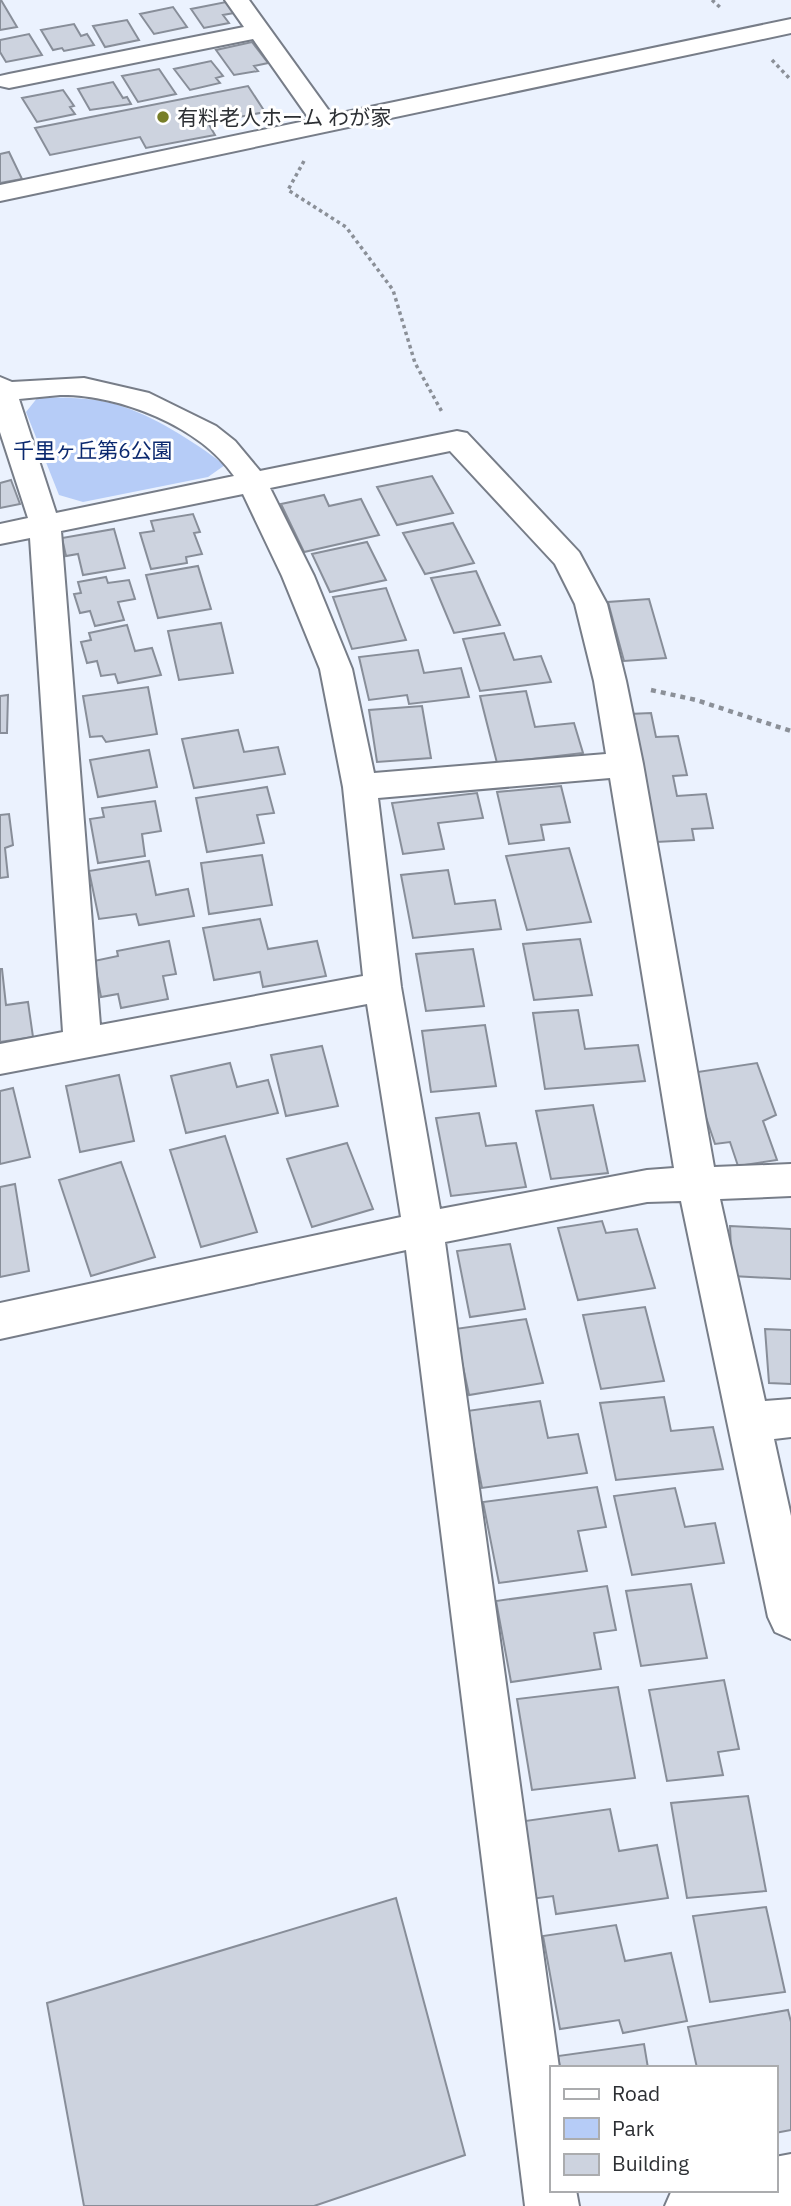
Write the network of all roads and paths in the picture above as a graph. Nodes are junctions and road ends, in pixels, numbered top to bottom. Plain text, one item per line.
1 (237, 0) edge
2 (791, 26) edge
3 (259, 31) junction
4 (9, 81) dead end
5 (325, 123) junction
6 (0, 193) edge
7 (1, 391) edge
8 (457, 440) junction
9 (252, 481) junction
10 (45, 525) junction
11 (0, 534) edge
12 (610, 681) junction
13 (791, 731) edge
14 (626, 764) junction
15 (360, 787) junction
16 (383, 986) junction
17 (83, 1042) junction
18 (0, 1059) edge
19 (791, 1180) edge
20 (697, 1185) junction
21 (423, 1229) junction
22 (0, 1321) edge
23 (770, 1420) edge
24 (782, 1537) edge
25 (791, 1618) edge
26 (550, 2191) edge
27 (744, 2192) edge
28 (692, 2206) edge

1 - 3 street
2 - 5 street
3 - 4 street
3 - 5 street
5 - 6 street
5 - 8 path
7 - 9 street
7 - 10 street
8 - 9 street
8 - 12 street
9 - 10 street
9 - 15 street
10 - 11 street
10 - 17 street
12 - 13 path
12 - 14 street
14 - 15 street
14 - 20 street
15 - 16 street
16 - 17 street
16 - 21 street
17 - 18 street
19 - 20 street
20 - 21 street
20 - 23 street
21 - 22 street
21 - 26 street
23 - 24 street
24 - 25 street
27 - 28 street

